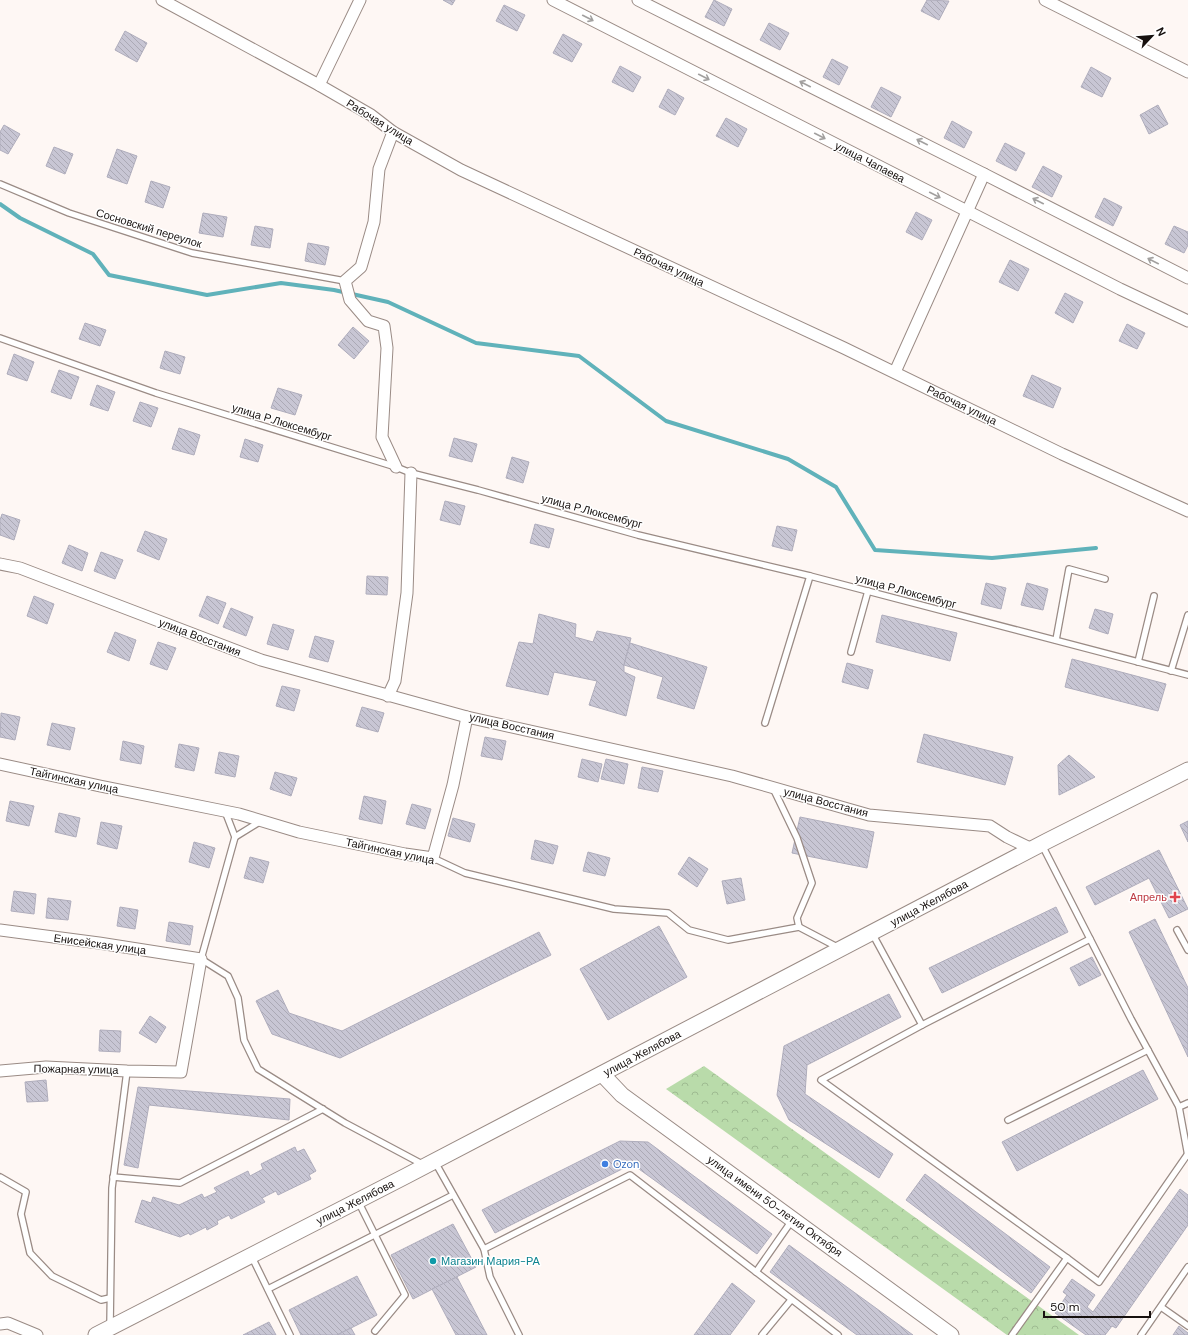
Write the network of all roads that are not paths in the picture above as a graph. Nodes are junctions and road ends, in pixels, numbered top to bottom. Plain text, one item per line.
1 (162, 0) edge
2 (360, 0) edge
3 (553, 0) edge
4 (638, 0) edge
5 (1045, 0) edge
6 (1188, 72) edge
7 (319, 85) junction
8 (393, 132) junction
9 (984, 174) junction
10 (0, 184) edge
11 (968, 212) junction
12 (1188, 278) edge
13 (345, 281) junction
14 (1188, 321) edge
15 (0, 338) edge
16 (895, 372) junction
17 (396, 467) junction
18 (412, 473) junction
19 (1188, 511) edge
20 (0, 564) edge
21 (810, 576) junction
22 (1105, 579) dead end
23 (868, 591) junction
24 (1154, 596) dead end
25 (1188, 615) edge
26 (1056, 640) junction
27 (851, 652) dead end
28 (1138, 662) junction
29 (1171, 671) junction
30 (1188, 675) edge
31 (388, 696) junction
32 (467, 717) junction
33 (765, 723) dead end
34 (0, 764) edge
35 (1188, 770) edge
36 (773, 788) junction
37 (225, 811) junction
38 (261, 821) junction
39 (235, 837) junction
40 (1037, 847) junction
41 (433, 858) junction
42 (799, 927) junction
43 (0, 930) edge
44 (1178, 930) dead end
45 (872, 933) junction
46 (1090, 939) junction
47 (840, 948) junction
48 (1188, 950) edge
49 (201, 959) junction
50 (922, 1025) junction
51 (1148, 1050) junction
52 (0, 1071) edge
53 (127, 1071) junction
54 (602, 1074) junction
55 (1188, 1103) edge
56 (1179, 1107) junction
57 (323, 1109) junction
58 (1008, 1120) dead end
59 (1188, 1156) edge
60 (429, 1163) junction
61 (0, 1176) edge
62 (113, 1178) junction
63 (453, 1195) junction
64 (358, 1201) junction
65 (793, 1219) junction
66 (374, 1235) junction
67 (484, 1249) junction
68 (251, 1255) junction
69 (1067, 1258) junction
70 (1188, 1267) edge
71 (756, 1272) junction
72 (268, 1289) junction
73 (110, 1298) junction
74 (791, 1300) junction
75 (1161, 1307) junction
76 (0, 1324) edge
77 (1188, 1326) edge
78 (110, 1328) junction
79 (374, 1331) dead end
80 (37, 1335) edge
81 (96, 1335) edge
82 (290, 1335) edge
83 (519, 1335) edge
84 (762, 1335) edge
85 (838, 1335) edge
86 (951, 1335) edge
87 (1012, 1335) edge
88 (1141, 1335) edge

1 - 7 street, Рабочая улица
2 - 7 street
3 -> 11 street, улица Чапаева
9 -> 4 street
5 - 6 street
7 - 8 street, Рабочая улица
8 - 13 street
8 - 16 street, Рабочая улица
9 - 11 street
12 -> 9 street
10 - 13 lane, Сосновский переулок
11 - 14 street, улица Чапаева
11 - 16 street
13 - 17 street
15 - 17 lane, улица Р.Люксембург
16 - 19 street, Рабочая улица
17 - 18 lane, улица Р.Люксембург
18 - 21 lane, улица Р.Люксембург
18 - 31 street
20 - 31 street, улица Восстания
21 - 23 lane, улица Р.Люксембург
21 - 33 lane
22 - 26 lane
23 - 26 lane, улица Р.Люксембург
23 - 27 lane
24 - 28 lane
25 - 29 lane
26 - 28 lane, улица Р.Люксембург
28 - 29 lane, улица Р.Люксембург
29 - 30 lane, улица Р.Люксембург
31 - 32 street, улица Восстания
32 - 36 street, улица Восстания
32 - 41 street
34 - 37 street, Тайгинская улица
35 - 40 street, улица Желябова
36 - 40 street, улица Восстания
36 - 42 lane
37 - 38 street, Тайгинская улица
37 - 39 lane
38 - 39 lane
38 - 41 street, Тайгинская улица
39 - 49 lane
40 - 45 street, улица Желябова
40 - 46 lane
41 - 42 lane, Тайгинская улица
42 - 47 lane
43 - 49 street, Енисейская улица
44 - 48 lane
45 - 47 street, улица Желябова
45 - 50 lane
46 - 50 lane
46 - 51 lane
47 - 54 street, улица Желябова
49 - 53 street, Пожарная улица
49 - 57 lane
50 - 69 lane
51 - 56 lane
51 - 58 lane
52 - 53 street, Пожарная улица
53 - 62 lane
54 - 60 street, улица Желябова
54 - 65 street, улица имени 50-летия Октября
55 - 56 lane
56 - 59 lane
57 - 60 lane
57 - 62 lane
59 - 69 lane
60 - 63 lane
60 - 64 street, улица Желябова
61 - 73 lane
62 - 73 lane
63 - 66 lane
63 - 67 lane
64 - 66 lane
64 - 68 street, улица Желябова
65 - 71 lane
65 - 86 street, улица имени 50-летия Октября
66 - 72 lane
66 - 79 lane
67 - 71 lane
67 - 83 lane
68 - 72 lane
68 - 78 street, улица Желябова
69 - 87 lane
70 - 75 lane
71 - 74 lane
72 - 82 lane
73 - 78 lane
74 - 84 lane
74 - 85 lane
75 - 77 lane
75 - 88 lane
76 - 80 street
78 - 81 street, улица Желябова

